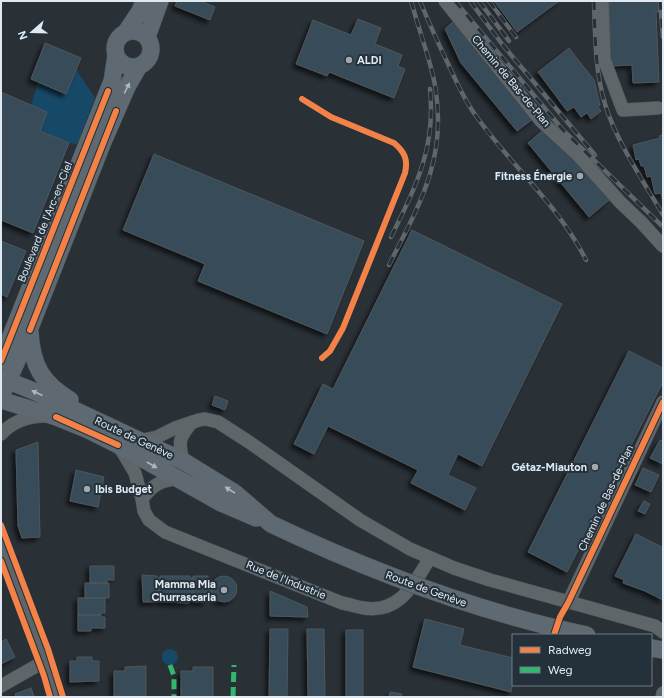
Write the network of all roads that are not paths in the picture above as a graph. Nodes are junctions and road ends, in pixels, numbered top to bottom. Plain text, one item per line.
1 (144, 1) edge
2 (160, 1) edge
3 (445, 1) edge
4 (602, 1) edge
5 (126, 32) junction
6 (148, 37) junction
7 (116, 55) junction
8 (139, 66) junction
9 (658, 108) dead end
10 (663, 246) edge
11 (18, 317) junction
12 (30, 330) junction
13 (1, 336) edge
14 (1, 361) edge
15 (4, 379) edge
16 (1, 396) edge
17 (1, 400) edge
18 (663, 402) edge
19 (56, 417) junction
20 (192, 422) junction
21 (1, 434) edge
22 (126, 439) junction
23 (183, 461) junction
24 (176, 479) junction
25 (142, 499) junction
26 (271, 524) junction
27 (1, 544) edge
28 (430, 558) junction
29 (568, 603) junction
30 (663, 632) edge
31 (583, 634) edge
32 (652, 648) edge
33 (663, 650) edge
34 (45, 661) junction
35 (1, 686) edge
36 (663, 693) edge
37 (56, 697) edge
38 (662, 697) edge

1 - 5 main road
2 - 6 main road
3 - 10 street, Chemin de Bas-de-Plan
4 - 9 street
5 - 6 main road
5 - 7 main road
6 - 8 main road
7 - 8 main road
7 - 11 main road, Boulevard de l'Arc-en-Ciel
12 -> 8 main road
11 - 13 main road
11 - 14 main road, Boulevard de l'Arc-en-Ciel
12 - 15 main road
12 - 22 main road
15 - 16 main road
22 -> 15 main road, Route de Genève
17 - 19 main road, Route de Genève
18 - 29 street, Chemin de Bas-de-Plan
19 - 21 street
19 - 22 main road, Route de Genève
20 - 22 street
20 - 23 street
20 - 28 street
22 - 23 main road, Route de Genève
22 -> 24 main road, Route de Genève
22 - 25 street, Rue de l'Industrie
26 -> 23 main road, Route de Genève
24 - 25 street
24 - 26 main road, Route de Genève
25 - 28 street, Rue de l'Industrie
26 - 31 main road, Route de Genève, bridge
27 - 34 street
28 - 29 street
29 - 30 street
32 - 33 main road
34 - 35 street
34 - 37 street
36 - 38 street

